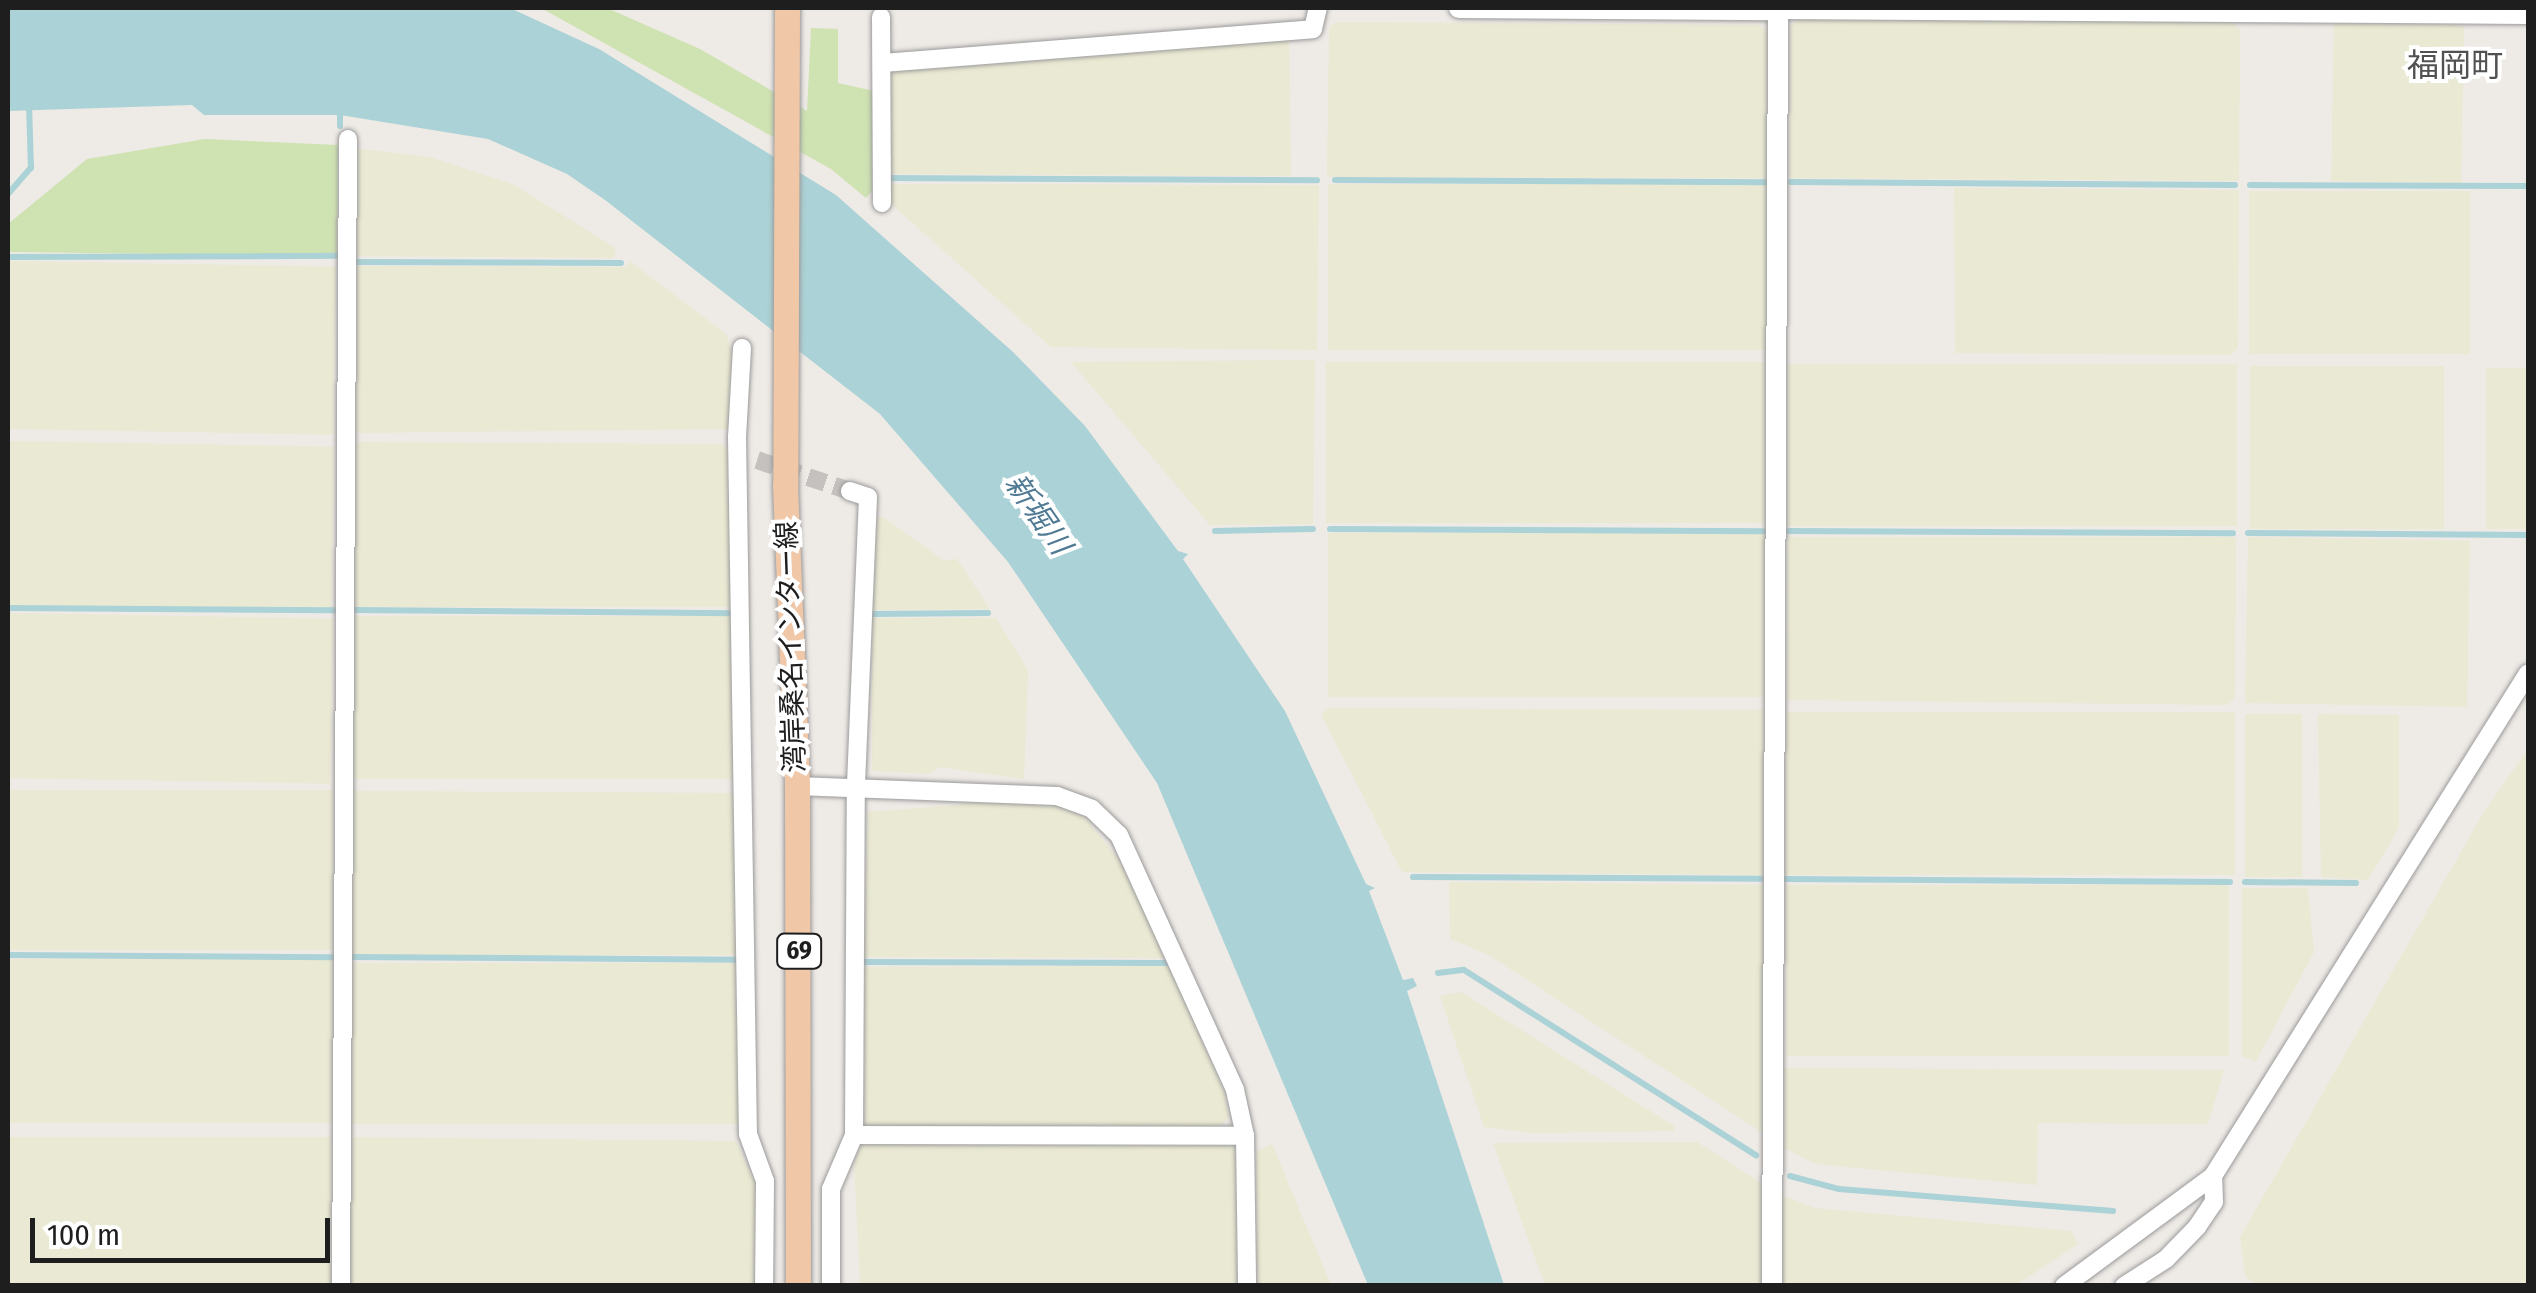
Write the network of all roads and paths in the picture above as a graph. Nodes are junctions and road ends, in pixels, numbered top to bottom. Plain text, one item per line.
1 (787, 8) edge
2 (1318, 8) edge
3 (1459, 8) edge
4 (1778, 8) edge
5 (2528, 15) edge
6 (881, 17) dead end
7 (883, 62) junction
8 (348, 138) dead end
9 (882, 202) dead end
10 (742, 348) dead end
11 (850, 491) dead end
12 (2528, 673) edge
13 (856, 784) junction
14 (797, 786) junction
15 (854, 1135) junction
16 (1245, 1136) junction
17 (2213, 1176) junction
18 (2156, 1266) junction
19 (341, 1286) edge
20 (764, 1286) edge
21 (798, 1286) edge
22 (831, 1286) edge
23 (1247, 1286) edge
24 (1772, 1286) edge
25 (2064, 1286) edge
26 (2124, 1286) edge
27 (2158, 1286) edge

1 - 14 main road, 湾岸桑名インター線 / 69
2 - 7 street
3 - 4 street
4 - 5 street
4 - 24 street
6 - 7 street
7 - 9 street
8 - 19 street
10 - 20 street
11 - 13 street
12 - 17 street
13 - 14 street
13 - 15 street
13 - 16 street
14 - 21 main road, 湾岸桑名インター線 / 69
15 - 16 street
15 - 22 street
16 - 23 street
17 - 18 street
17 - 25 street
18 - 26 street
18 - 27 street

